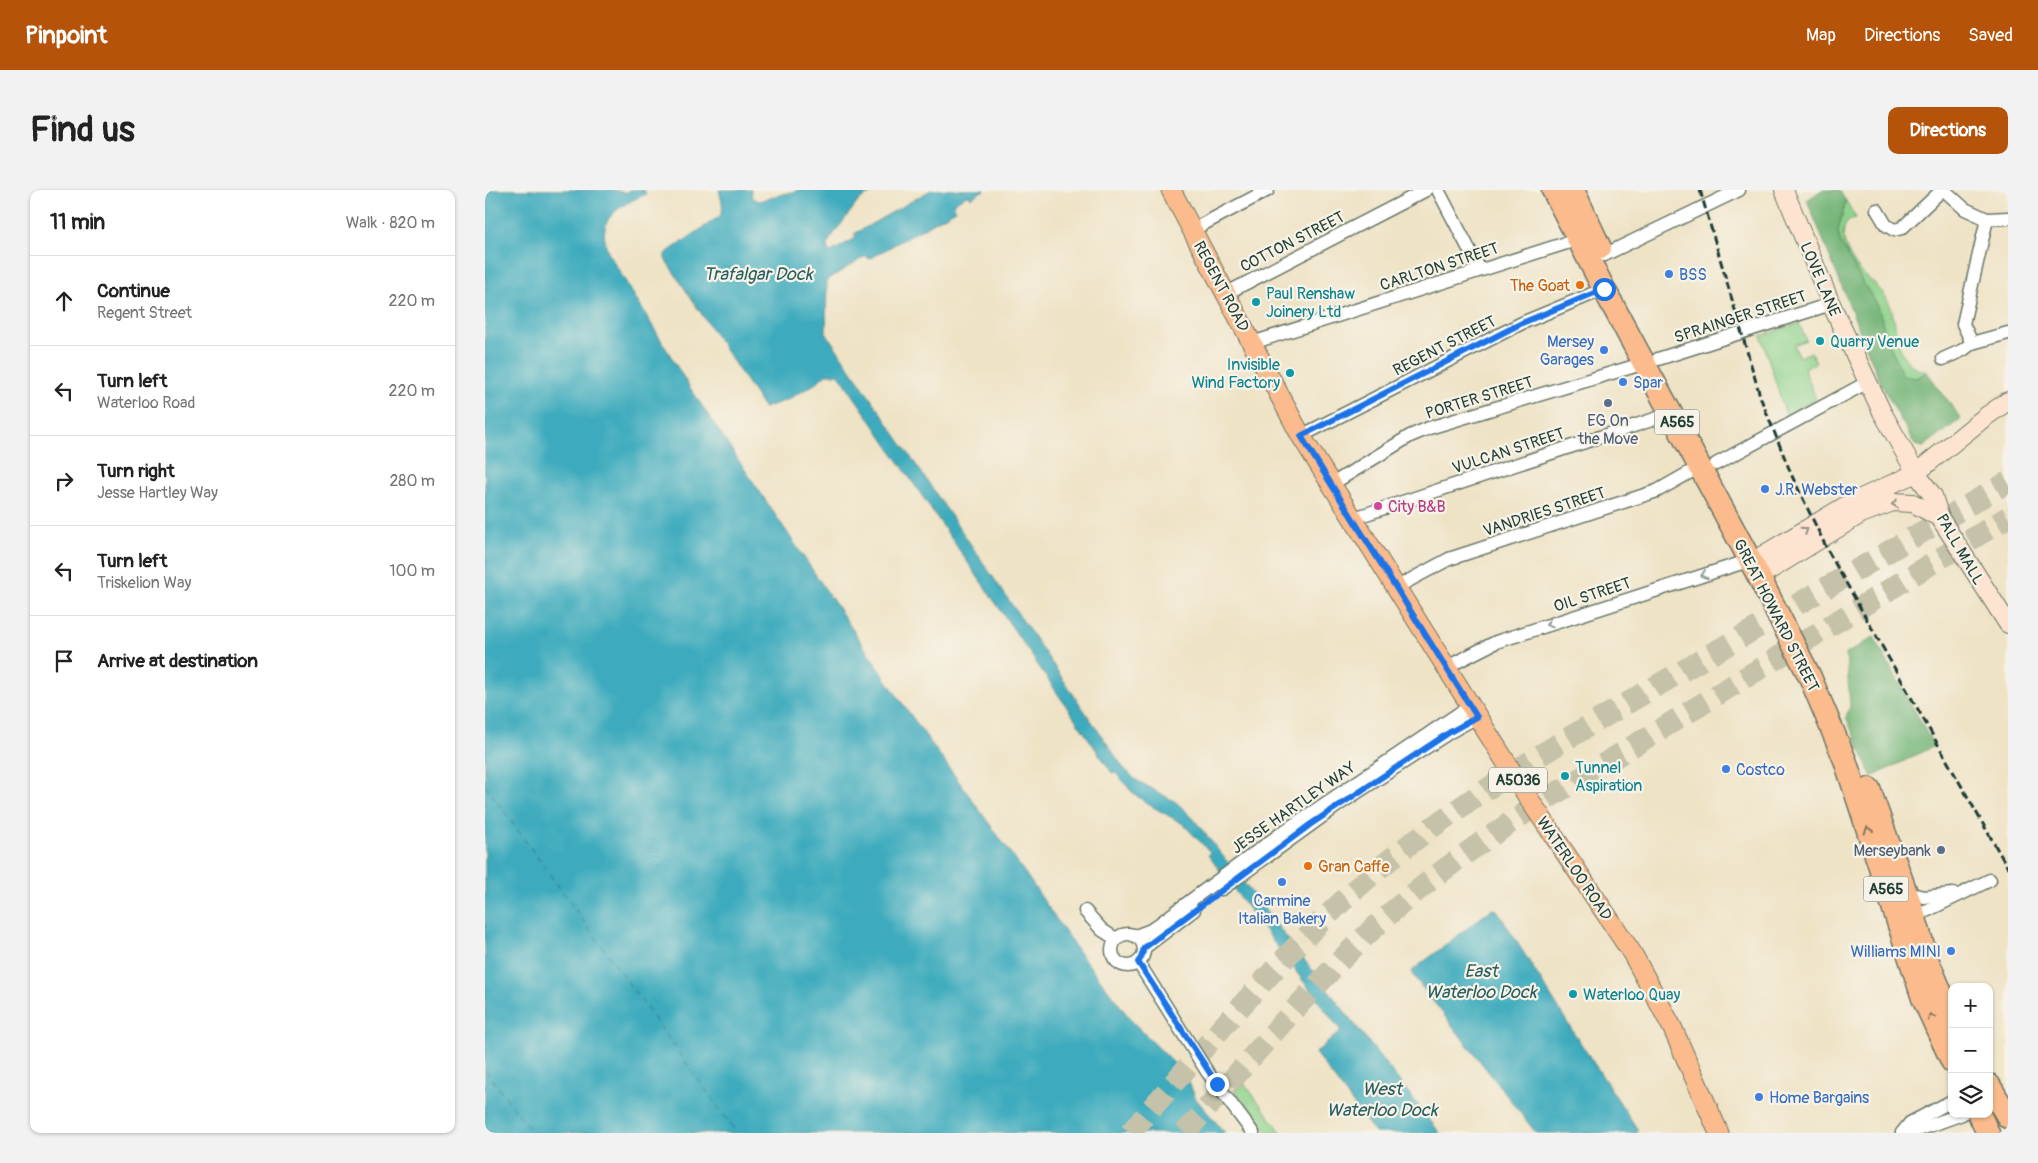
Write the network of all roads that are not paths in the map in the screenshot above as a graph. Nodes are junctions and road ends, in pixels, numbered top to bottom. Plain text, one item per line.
1 (1171, 190) edge
2 (1268, 190) edge
3 (1426, 190) edge
4 (1438, 190) edge
5 (1553, 190) edge
6 (1562, 190) edge
7 (1573, 190) edge
8 (1739, 190) edge
9 (1784, 190) edge
10 (1943, 190) edge
11 (1877, 210) dead end
12 (2008, 218) edge
13 (1987, 219) junction
14 (1192, 230) junction
15 (1579, 238) junction
16 (1604, 255) junction
17 (1480, 270) junction
18 (1604, 289) junction
19 (1225, 294) junction
20 (1831, 304) junction
21 (2008, 333) edge
22 (1252, 343) junction
23 (1972, 343) junction
24 (1943, 359) dead end
25 (1651, 361) junction
26 (1868, 382) junction
27 (2008, 401) edge
28 (1673, 413) junction
29 (1301, 436) junction
30 (1709, 465) junction
31 (1916, 474) junction
32 (1332, 484) junction
33 (1877, 490) junction
34 (1861, 514) junction
35 (1354, 518) junction
36 (1940, 518) junction
37 (1761, 562) junction
38 (1397, 587) junction
39 (2008, 624) edge
40 (1447, 667) junction
41 (1474, 712) junction
42 (1832, 713) junction
43 (1990, 880) dead end
44 (1907, 893) junction
45 (1960, 894) junction
46 (1189, 908) junction
47 (1085, 911) dead end
48 (1906, 918) junction
49 (1135, 936) junction
50 (1116, 939) junction
51 (1144, 948) junction
52 (1138, 962) junction
53 (1948, 1009) edge
54 (1948, 1052) edge
55 (1993, 1092) edge
56 (1948, 1102) edge
57 (2007, 1115) edge
58 (1951, 1118) edge
59 (1981, 1118) edge
60 (1253, 1133) edge
61 (1719, 1133) edge
62 (1902, 1133) edge
63 (1988, 1133) edge

1 - 14 main road, REGENT ROAD / A5036
2 - 14 street
3 - 19 street, COTTON STREET
4 - 17 street
5 - 15 highway, GREAT HOWARD STREET / A565
6 - 15 highway
7 - 16 highway, GREAT HOWARD STREET / A565
8 - 16 street
9 - 20 street, LOVE LANE
10 - 11 street
10 - 13 street
12 - 13 street
13 - 23 street
14 - 19 main road, REGENT ROAD / A5036
15 - 17 street, CARLTON STREET
15 - 18 highway, GREAT HOWARD STREET / A565
16 - 25 highway, GREAT HOWARD STREET / A565
17 - 22 street, CARLTON STREET
18 - 25 highway, GREAT HOWARD STREET / A565
18 - 29 street, REGENT STREET
19 - 22 main road, REGENT ROAD / A5036
20 - 25 street, SPRAINGER STREET
20 - 26 street, LOVE LANE
21 - 23 street
22 - 29 main road, REGENT ROAD / A5036
23 - 24 street
25 - 28 highway, GREAT HOWARD STREET / A565
25 - 30 highway, GREAT HOWARD STREET / A565
25 - 32 street, PORTER STREET
26 - 30 street, VANDRIES STREET
26 - 31 street, LOVE LANE
27 - 31 street
28 - 30 highway, GREAT HOWARD STREET / A565
28 - 35 street, VULCAN STREET
29 - 32 main road, WATERLOO ROAD / A5036
30 - 37 highway, GREAT HOWARD STREET / A565
30 - 38 street, VANDRIES STREET
31 - 33 street
31 - 36 street, PALL MALL
32 - 35 main road, WATERLOO ROAD / A5036
33 - 34 street
37 -> 33 street
36 -> 34 street
34 - 37 street
35 - 38 main road, WATERLOO ROAD / A5036
36 - 39 street, PALL MALL
37 -> 40 street, OIL STREET
37 - 42 highway, GREAT HOWARD STREET / A565
38 - 40 main road, WATERLOO ROAD / A5036
40 - 41 main road, WATERLOO ROAD / A5036
41 - 46 street, JESSE HARTLEY WAY
41 - 61 main road, WATERLOO ROAD / A5036
42 - 44 highway, GREAT HOWARD STREET / A565
48 -> 42 highway, GREAT HOWARD STREET / A565
43 - 45 street
44 - 45 street
44 - 48 highway, GREAT HOWARD STREET / A565
45 - 48 street
46 - 49 street, JESSE HARTLEY WAY
46 - 51 street, JESSE HARTLEY WAY
47 - 50 street
48 - 53 highway, GREAT HOWARD STREET / A565
54 -> 48 highway, GREAT HOWARD STREET / A565
49 - 50 street
49 - 51 street
50 - 52 street
51 - 52 street
52 - 60 street
55 - 57 highway
56 - 62 street
58 - 62 street
59 - 63 highway

